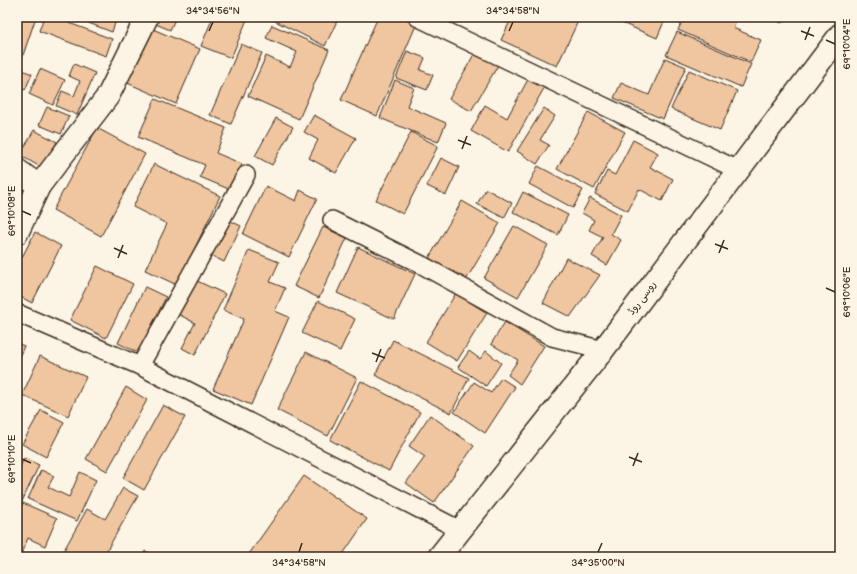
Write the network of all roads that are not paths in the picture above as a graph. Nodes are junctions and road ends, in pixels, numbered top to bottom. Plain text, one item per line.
1 (147, 17) edge
2 (416, 17) edge
3 (840, 35) edge
4 (17, 170) edge
5 (738, 170) junction
6 (246, 175) dead end
7 (40, 186) junction
8 (332, 220) dead end
9 (17, 233) edge
10 (17, 314) edge
11 (603, 350) junction
12 (140, 366) junction
13 (460, 530) junction
14 (439, 557) edge

1 - 7 main road
2 - 5 lane
3 - 5 main road, روسی روڈ
4 - 7 main road
5 - 11 main road, روسی روڈ
6 - 12 lane
7 - 9 main road
8 - 11 lane
10 - 12 lane
11 - 13 main road, روسی روڈ
12 - 13 lane
13 - 14 main road, روسی روڈ

